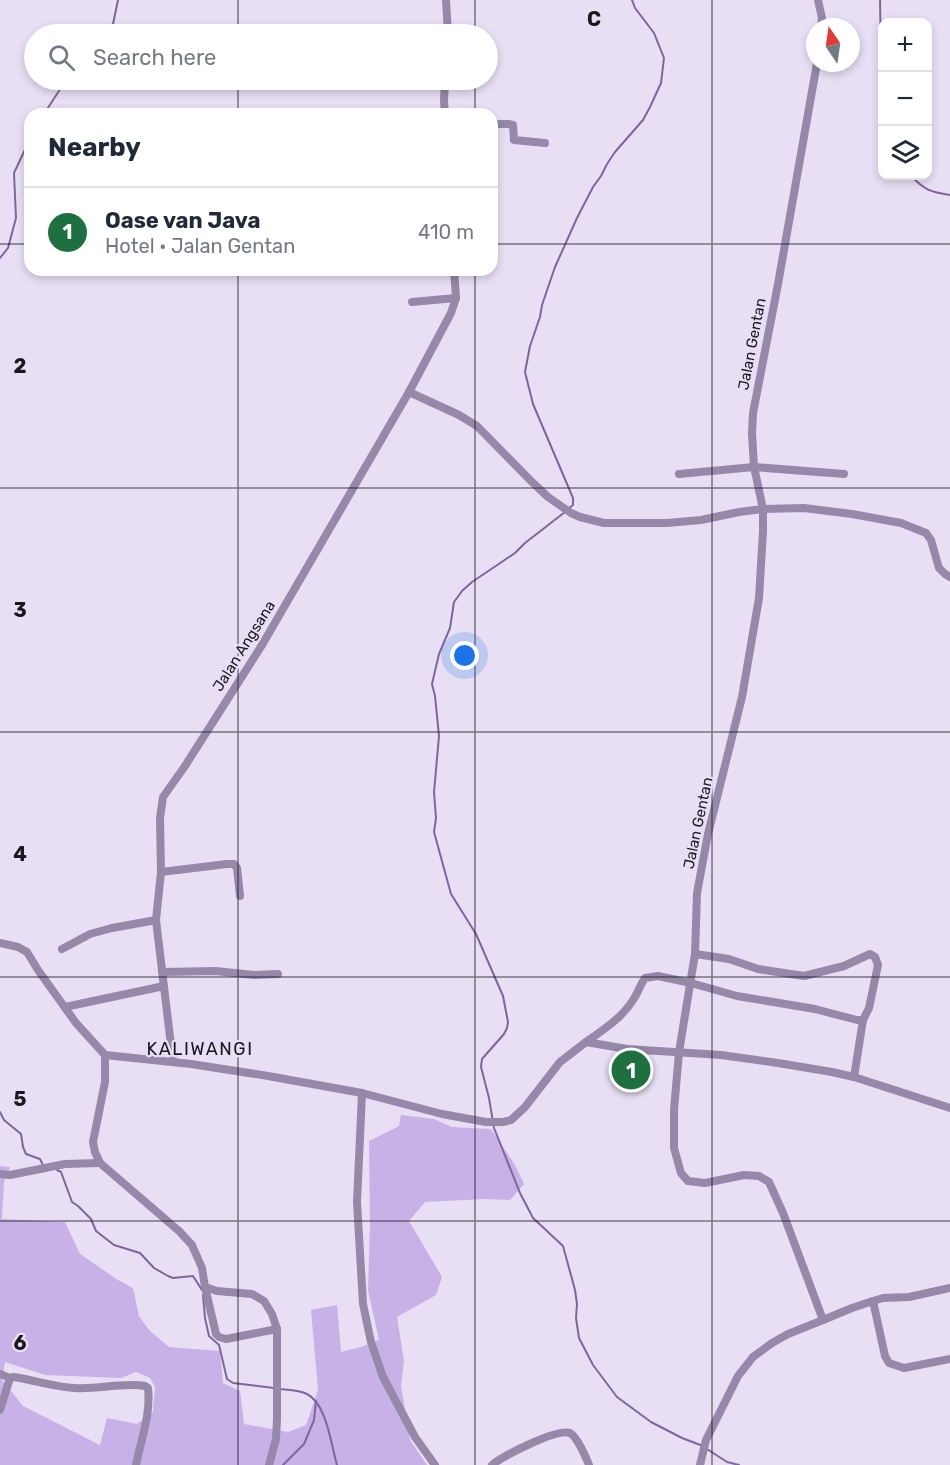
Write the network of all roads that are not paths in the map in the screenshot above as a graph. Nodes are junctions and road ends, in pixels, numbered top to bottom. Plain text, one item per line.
1 (446, 0) edge
2 (818, 0) edge
3 (822, 18) edge
4 (447, 24) edge
5 (815, 72) edge
6 (445, 90) edge
7 (445, 108) edge
8 (498, 124) edge
9 (545, 143) dead end
10 (454, 276) edge
11 (456, 298) junction
12 (412, 302) dead end
13 (408, 392) junction
14 (754, 467) junction
15 (680, 474) dead end
16 (844, 474) dead end
17 (763, 509) junction
18 (950, 577) edge
19 (161, 872) junction
20 (240, 896) dead end
21 (156, 920) junction
22 (0, 943) edge
23 (62, 949) dead end
24 (695, 954) junction
25 (162, 972) junction
26 (278, 974) dead end
27 (691, 983) junction
28 (164, 986) junction
29 (65, 1007) junction
30 (863, 1020) junction
31 (586, 1042) junction
32 (679, 1052) junction
33 (105, 1055) junction
34 (173, 1062) junction
35 (854, 1077) junction
36 (362, 1093) junction
37 (950, 1108) edge
38 (100, 1163) junction
39 (0, 1174) edge
40 (206, 1287) junction
41 (950, 1288) edge
42 (873, 1301) junction
43 (823, 1320) junction
44 (277, 1329) junction
45 (950, 1359) edge
46 (0, 1374) edge
47 (10, 1378) junction
48 (0, 1410) edge
49 (136, 1465) edge
50 (269, 1465) edge
51 (435, 1465) edge
52 (492, 1465) edge
53 (590, 1465) edge
54 (700, 1465) edge

1 - 4 street
2 - 3 street
5 - 14 street, Jalan Gentan
6 - 7 street
8 - 9 street
10 - 11 street, Jalan Angsana
11 - 12 street
11 - 13 street, Jalan Angsana
13 - 17 street
13 - 19 street, Jalan Angsana
14 - 15 street
14 - 16 street
14 - 17 street, Jalan Gentan
17 - 18 street
17 - 24 street, Jalan Gentan
19 - 20 street
19 - 21 street, Jalan Angsana
21 - 23 street
21 - 25 street, Jalan Angsana
22 - 29 street
24 - 27 street, Jalan Gentan
24 - 30 street
25 - 26 street
25 - 28 street, Jalan Angsana
27 - 30 street
27 - 31 street
27 - 32 street, Jalan Gentan
28 - 29 street
28 - 34 street, Jalan Angsana
29 - 33 street
30 - 35 street
31 - 32 street
31 - 36 street
32 - 35 street
32 - 43 street, Jalan Gentan
33 - 34 street
33 - 38 street
34 - 36 street
35 - 37 street
36 - 51 street
38 - 39 street
38 - 40 street
40 - 44 street
40 - 44 street
41 - 42 street
42 - 43 street
42 - 45 street
43 - 54 street
44 - 50 street
46 - 47 street
47 - 48 street
47 - 49 street
52 - 53 street

